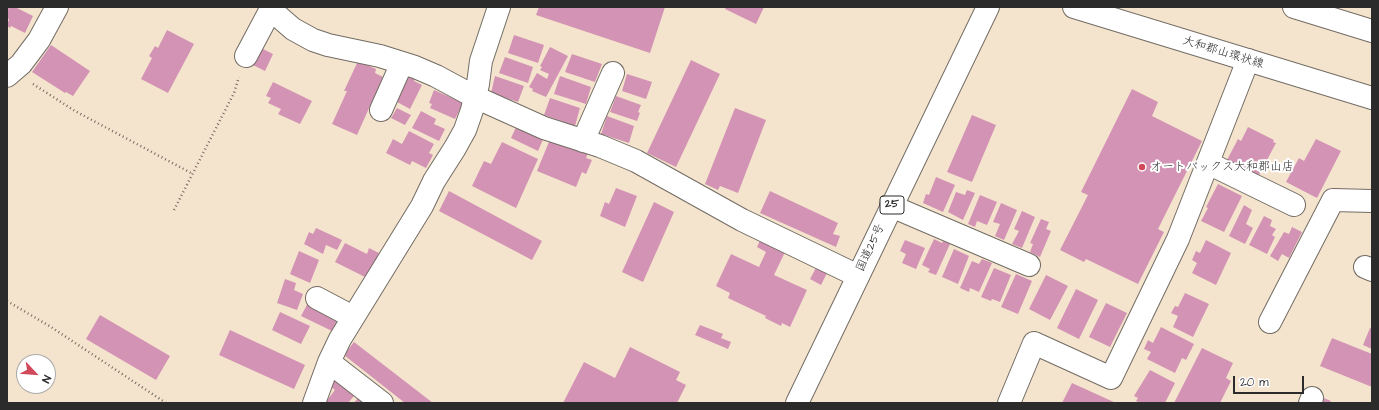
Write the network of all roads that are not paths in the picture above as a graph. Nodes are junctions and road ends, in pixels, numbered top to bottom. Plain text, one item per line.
1 (57, 7) edge
2 (499, 7) edge
3 (988, 7) edge
4 (1074, 7) edge
5 (1294, 7) edge
6 (271, 8) edge
7 (1372, 31) edge
8 (246, 56) road end
9 (1248, 60) junction
10 (402, 63) junction
11 (11, 72) edge
12 (613, 73) dead end
13 (475, 97) junction
14 (1372, 98) edge
15 (381, 110) dead end
16 (583, 141) junction
17 (1208, 163) junction
18 (1372, 201) edge
19 (891, 206) junction
20 (1294, 206) dead end
21 (1029, 265) dead end
22 (858, 276) junction
23 (317, 298) dead end
24 (353, 317) junction
25 (1270, 322) dead end
26 (329, 362) junction
27 (314, 403) edge
28 (382, 403) edge
29 (797, 403) edge
30 (1009, 403) edge

1 - 11 main road
2 - 13 main road
3 - 19 main road, 国道25号 / 25
4 - 9 main road, 大和郡山環状線
5 - 7 main road
6 - 8 main road
6 - 10 main road
9 - 14 main road, 大和郡山環状線
9 - 17 main road
10 - 13 main road
10 - 15 main road
12 - 16 main road
13 - 16 main road
13 - 24 main road
16 - 22 main road
17 - 20 main road
17 - 30 main road
18 - 25 main road
19 - 21 main road
19 - 22 main road, 国道25号 / 25
22 - 29 main road, 国道25号 / 25
23 - 24 main road
24 - 26 main road
26 - 27 main road
26 - 28 main road

